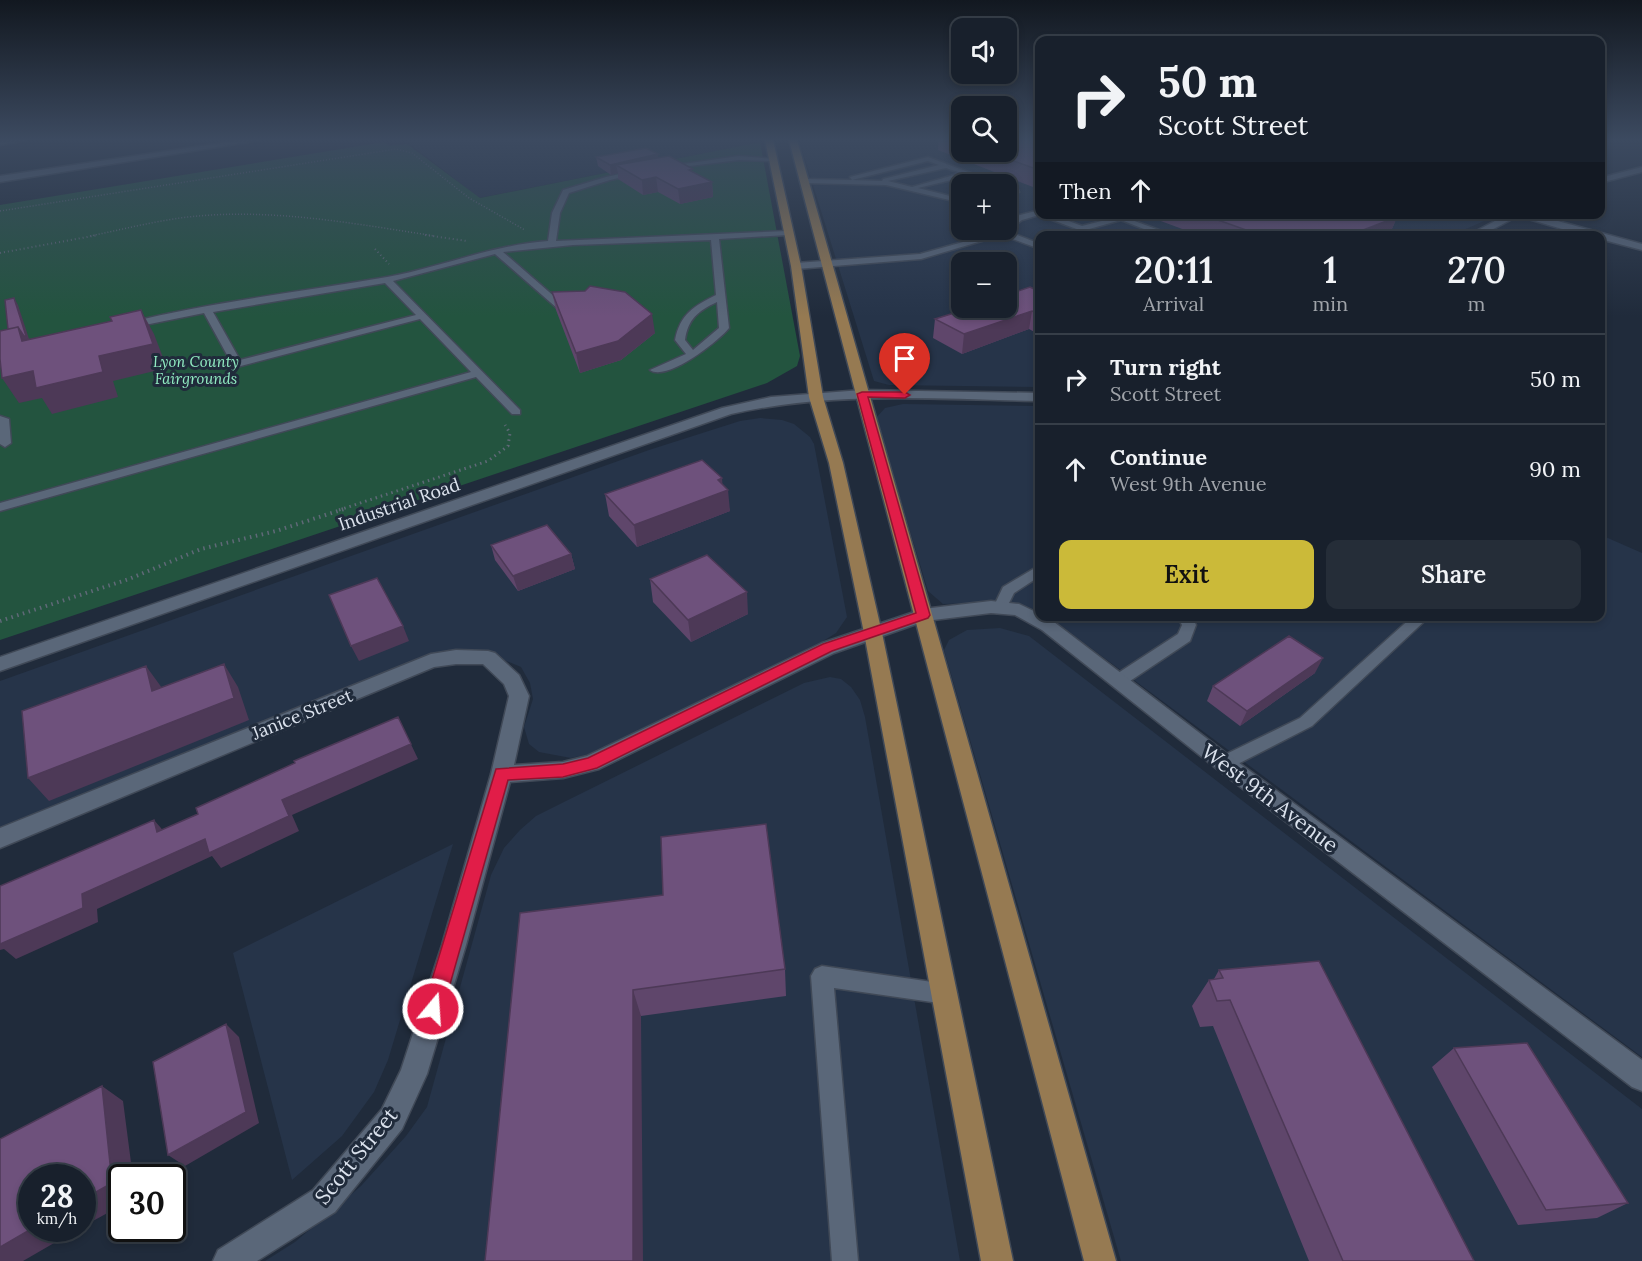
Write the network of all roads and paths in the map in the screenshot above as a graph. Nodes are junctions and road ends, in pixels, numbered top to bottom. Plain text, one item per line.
1 (78, 199) edge
2 (472, 199) edge
3 (563, 199) edge
4 (780, 199) edge
5 (809, 199) edge
6 (0, 211) edge
7 (1035, 214) edge
8 (1017, 217) edge
9 (1020, 218) junction
10 (1056, 219) edge
11 (1117, 219) edge
12 (1124, 219) edge
13 (1506, 219) edge
14 (1538, 219) edge
15 (1017, 220) edge
16 (1157, 231) edge
17 (1481, 231) edge
18 (1581, 231) edge
19 (787, 233) junction
20 (1017, 236) edge
21 (1605, 238) edge
22 (715, 239) junction
23 (973, 240) edge
24 (548, 244) junction
25 (1035, 245) edge
26 (1642, 247) edge
27 (510, 248) junction
28 (498, 252) junction
29 (0, 253) edge
30 (826, 262) junction
31 (796, 266) junction
32 (386, 279) junction
33 (720, 297) junction
34 (561, 307) edge
35 (206, 308) junction
36 (421, 316) junction
37 (125, 326) edge
38 (692, 355) junction
39 (655, 370) dead end
40 (477, 374) junction
41 (862, 394) junction
42 (816, 397) junction
43 (1035, 397) edge
44 (516, 412) dead end
45 (499, 417) dead end
46 (0, 420) edge
47 (5, 443) dead end
48 (0, 507) edge
49 (1035, 572) edge
50 (1000, 608) junction
51 (923, 615) junction
52 (1035, 619) edge
53 (0, 621) edge
54 (1039, 621) edge
55 (1187, 621) edge
56 (1417, 621) edge
57 (873, 633) junction
58 (0, 664) edge
59 (1118, 681) junction
60 (1224, 763) junction
61 (502, 774) junction
62 (0, 838) edge
63 (946, 994) junction
64 (1642, 1077) edge
65 (229, 1261) edge
66 (845, 1261) edge
67 (997, 1261) edge
68 (1100, 1261) edge

1 - 6 path
2 - 24 path
3 - 24 lane
4 - 19 main road
5 - 30 main road
7 - 9 lane
8 - 9 lane
9 - 15 lane
10 - 11 lane
12 - 16 lane
13 - 17 street
14 - 18 street
19 - 22 lane
19 - 31 main road
20 - 25 lane
21 - 26 street
22 - 24 lane
22 - 33 lane
23 - 30 lane
24 - 27 lane
27 - 28 lane
27 - 29 path
28 - 32 lane
28 - 34 lane
30 - 31 lane
30 - 41 main road
31 - 42 main road
32 - 35 lane
32 - 36 lane
33 - 38 lane
33 - 38 lane
35 - 36 lane
35 - 37 lane
36 - 40 lane
38 - 39 lane
40 - 44 lane
40 - 48 lane
41 - 42 street, Industrial Road
41 - 43 street, Industrial Road
41 - 51 main road
42 - 57 main road
42 - 58 street, Industrial Road
45 - 53 path
46 - 47 lane
49 - 50 lane
50 - 51 street, West 9th Avenue
50 - 52 street, West 9th Avenue
51 - 57 street, West 9th Avenue
51 - 68 main road
54 - 59 street, West 9th Avenue
55 - 59 lane
56 - 60 lane
57 - 61 street
57 - 63 main road
59 - 60 street, West 9th Avenue
60 - 64 street, West 9th Avenue
61 - 62 street, Janice Street
61 - 65 street, Scott Street
63 - 66 lane
63 - 67 main road

